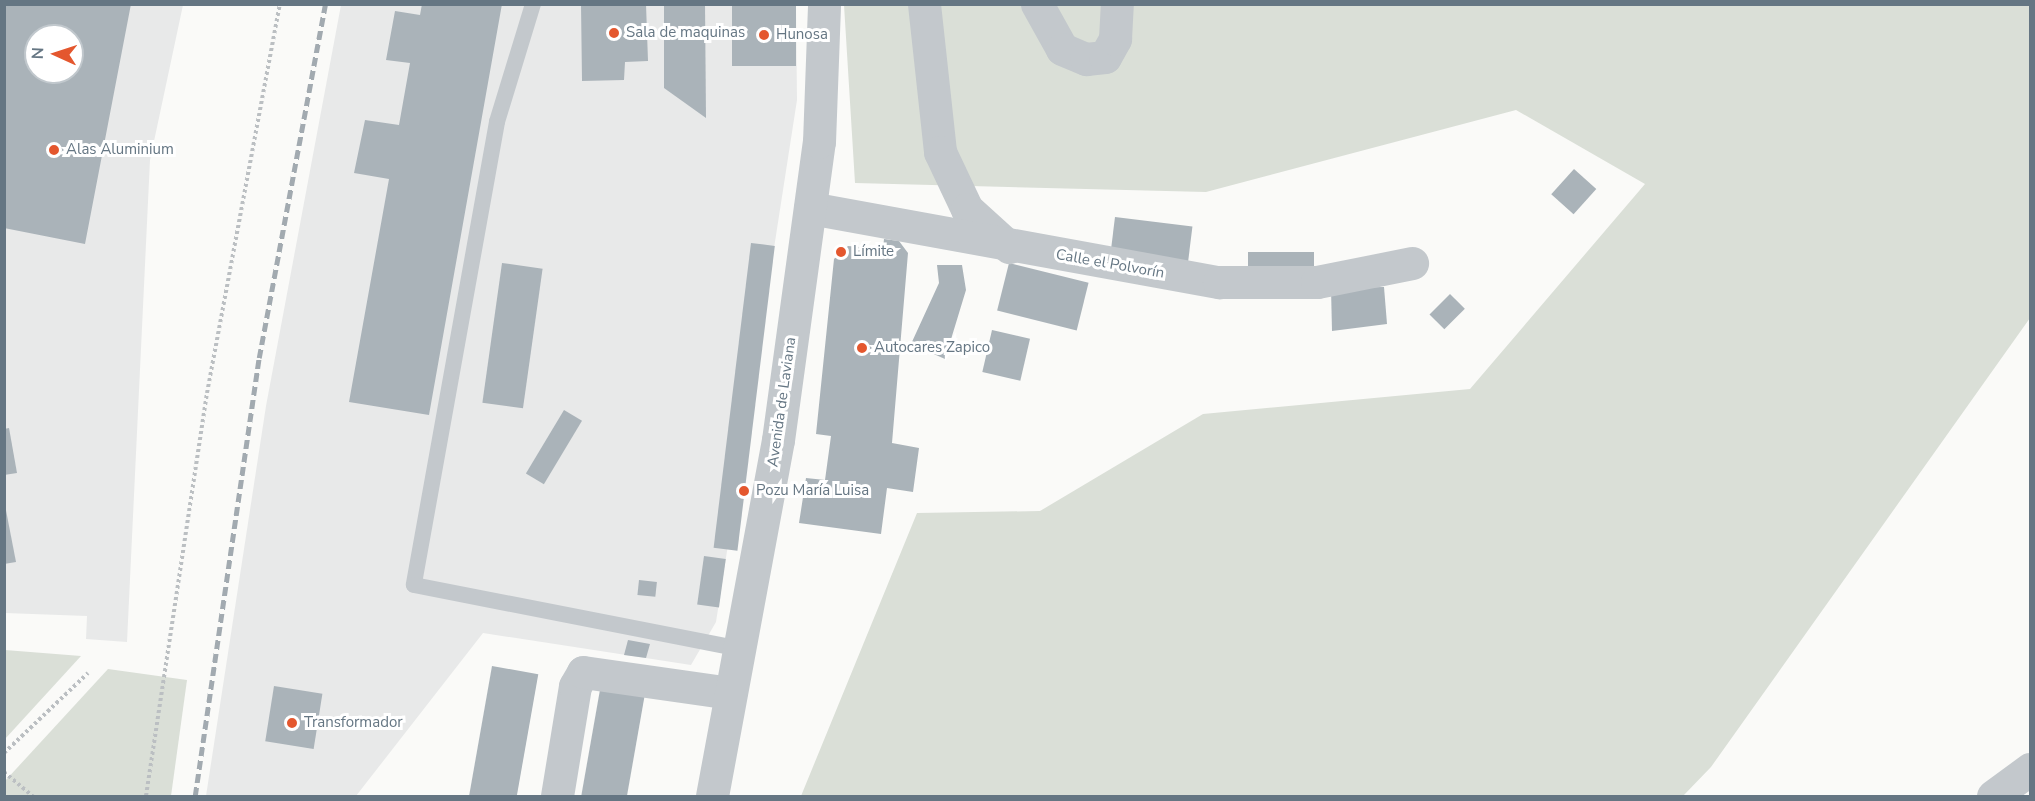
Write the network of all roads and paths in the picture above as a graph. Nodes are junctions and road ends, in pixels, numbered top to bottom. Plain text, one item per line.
1 (280, 4) edge
2 (533, 4) edge
3 (824, 4) edge
4 (924, 4) edge
5 (1037, 4) edge
6 (1117, 4) edge
7 (810, 208) junction
8 (1009, 247) junction
9 (1412, 263) dead end
10 (739, 649) junction
11 (88, 673) dead end
12 (731, 693) junction
13 (4, 753) edge
14 (2031, 769) edge
15 (4, 772) edge
16 (33, 796) edge
17 (146, 796) edge
18 (557, 796) edge
19 (712, 796) edge
20 (1993, 796) edge

1 - 17 path
2 - 10 lane
3 - 7 street, Avenida de Laviana
4 - 8 street
5 - 6 street
7 - 8 street, Calle el Polvorín
7 - 10 street, Avenida de Laviana
8 - 9 street, Calle el Polvorín
10 - 12 street, Avenida de Laviana
11 - 13 path
12 - 18 street
12 - 19 street, Avenida de Laviana
14 - 20 street
15 - 16 path

